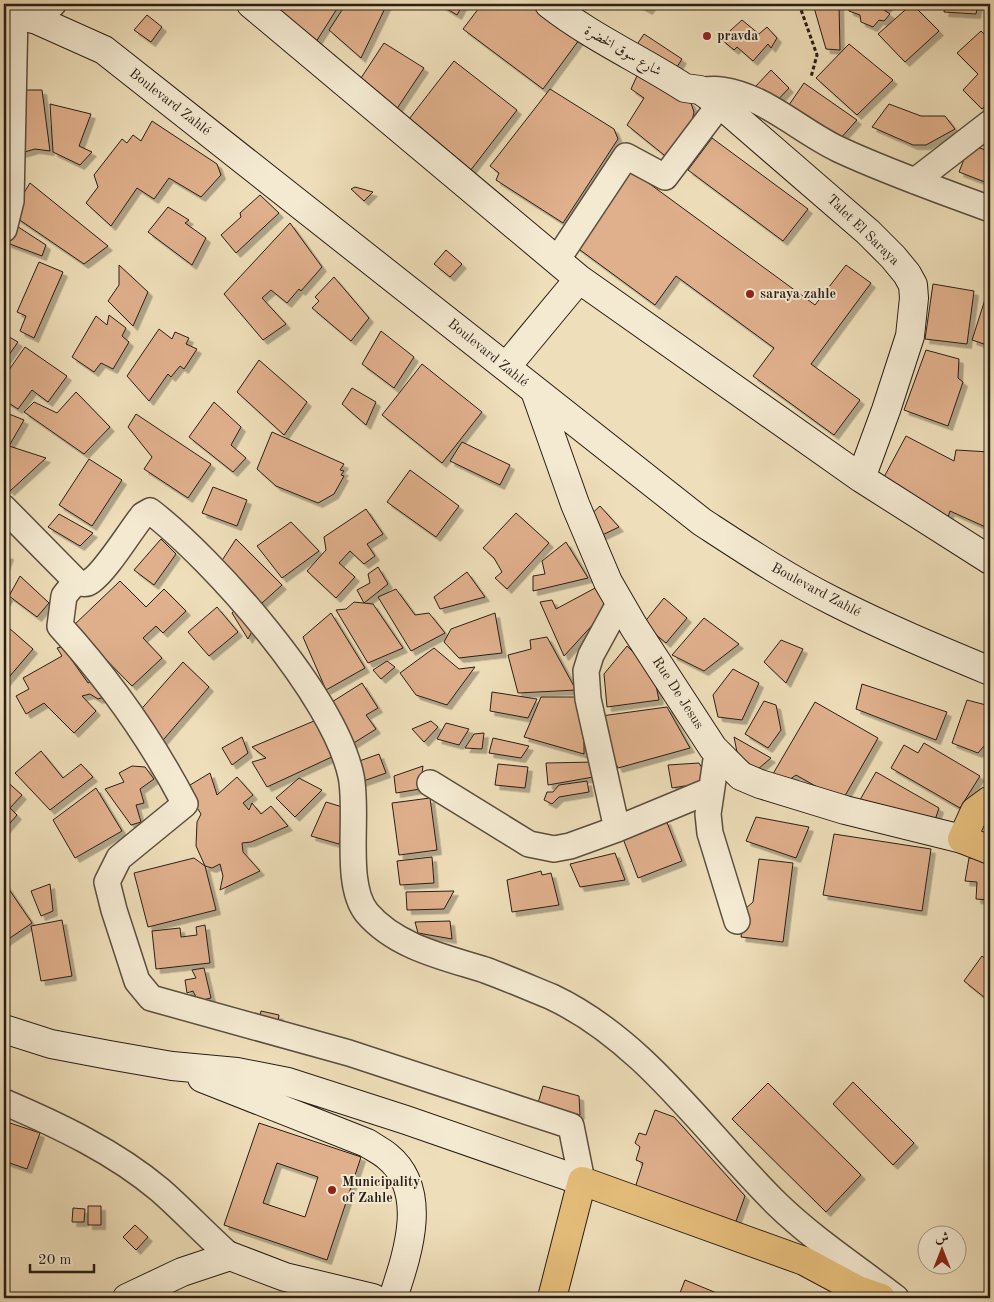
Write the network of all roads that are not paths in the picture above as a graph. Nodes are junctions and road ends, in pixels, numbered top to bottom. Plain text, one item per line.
1 (251, 4) edge
2 (549, 4) edge
3 (27, 12) edge
4 (710, 97) junction
5 (990, 123) edge
6 (916, 181) junction
7 (990, 209) edge
8 (4, 229) edge
9 (556, 260) junction
10 (579, 279) junction
11 (506, 367) junction
12 (535, 391) junction
13 (861, 478) junction
14 (4, 508) edge
15 (990, 560) edge
16 (76, 581) junction
17 (620, 602) junction
18 (990, 671) edge
19 (718, 753) junction
20 (430, 783) dead end
21 (711, 790) junction
22 (990, 800) edge
23 (617, 829) junction
24 (962, 838) junction
25 (990, 850) edge
26 (737, 921) dead end
27 (4, 1029) edge
28 (172, 1066) junction
29 (4, 1102) edge
30 (582, 1182) junction
31 (230, 1256) junction
32 (127, 1298) edge
33 (374, 1298) edge
34 (393, 1298) edge
35 (552, 1298) edge
36 (881, 1298) edge
37 (896, 1298) edge

1 - 9 street
2 - 4 street, شارع سوق الخضرة
3 - 8 street
3 - 11 street, Boulevard Zahlé
4 - 6 street
4 - 9 street
4 - 13 street, Talet El Saraya
5 - 6 street
6 - 7 street
9 - 10 street
10 - 11 street
10 - 13 street
11 - 12 street, Boulevard Zahlé
12 - 17 street, Rue De Jesus
12 - 18 street, Boulevard Zahlé
13 - 15 street
14 - 16 street
16 - 30 street
16 - 37 street
17 - 19 street, Rue De Jesus
17 - 23 street
19 - 21 street
19 - 24 street, Rue De Jesus
20 - 23 street
21 - 23 street
21 - 26 street
22 - 24 highway
24 - 25 highway
27 - 28 street
28 - 30 street
28 - 34 street
29 - 31 street
30 - 35 highway
30 - 36 highway
31 - 32 street
31 - 33 street

